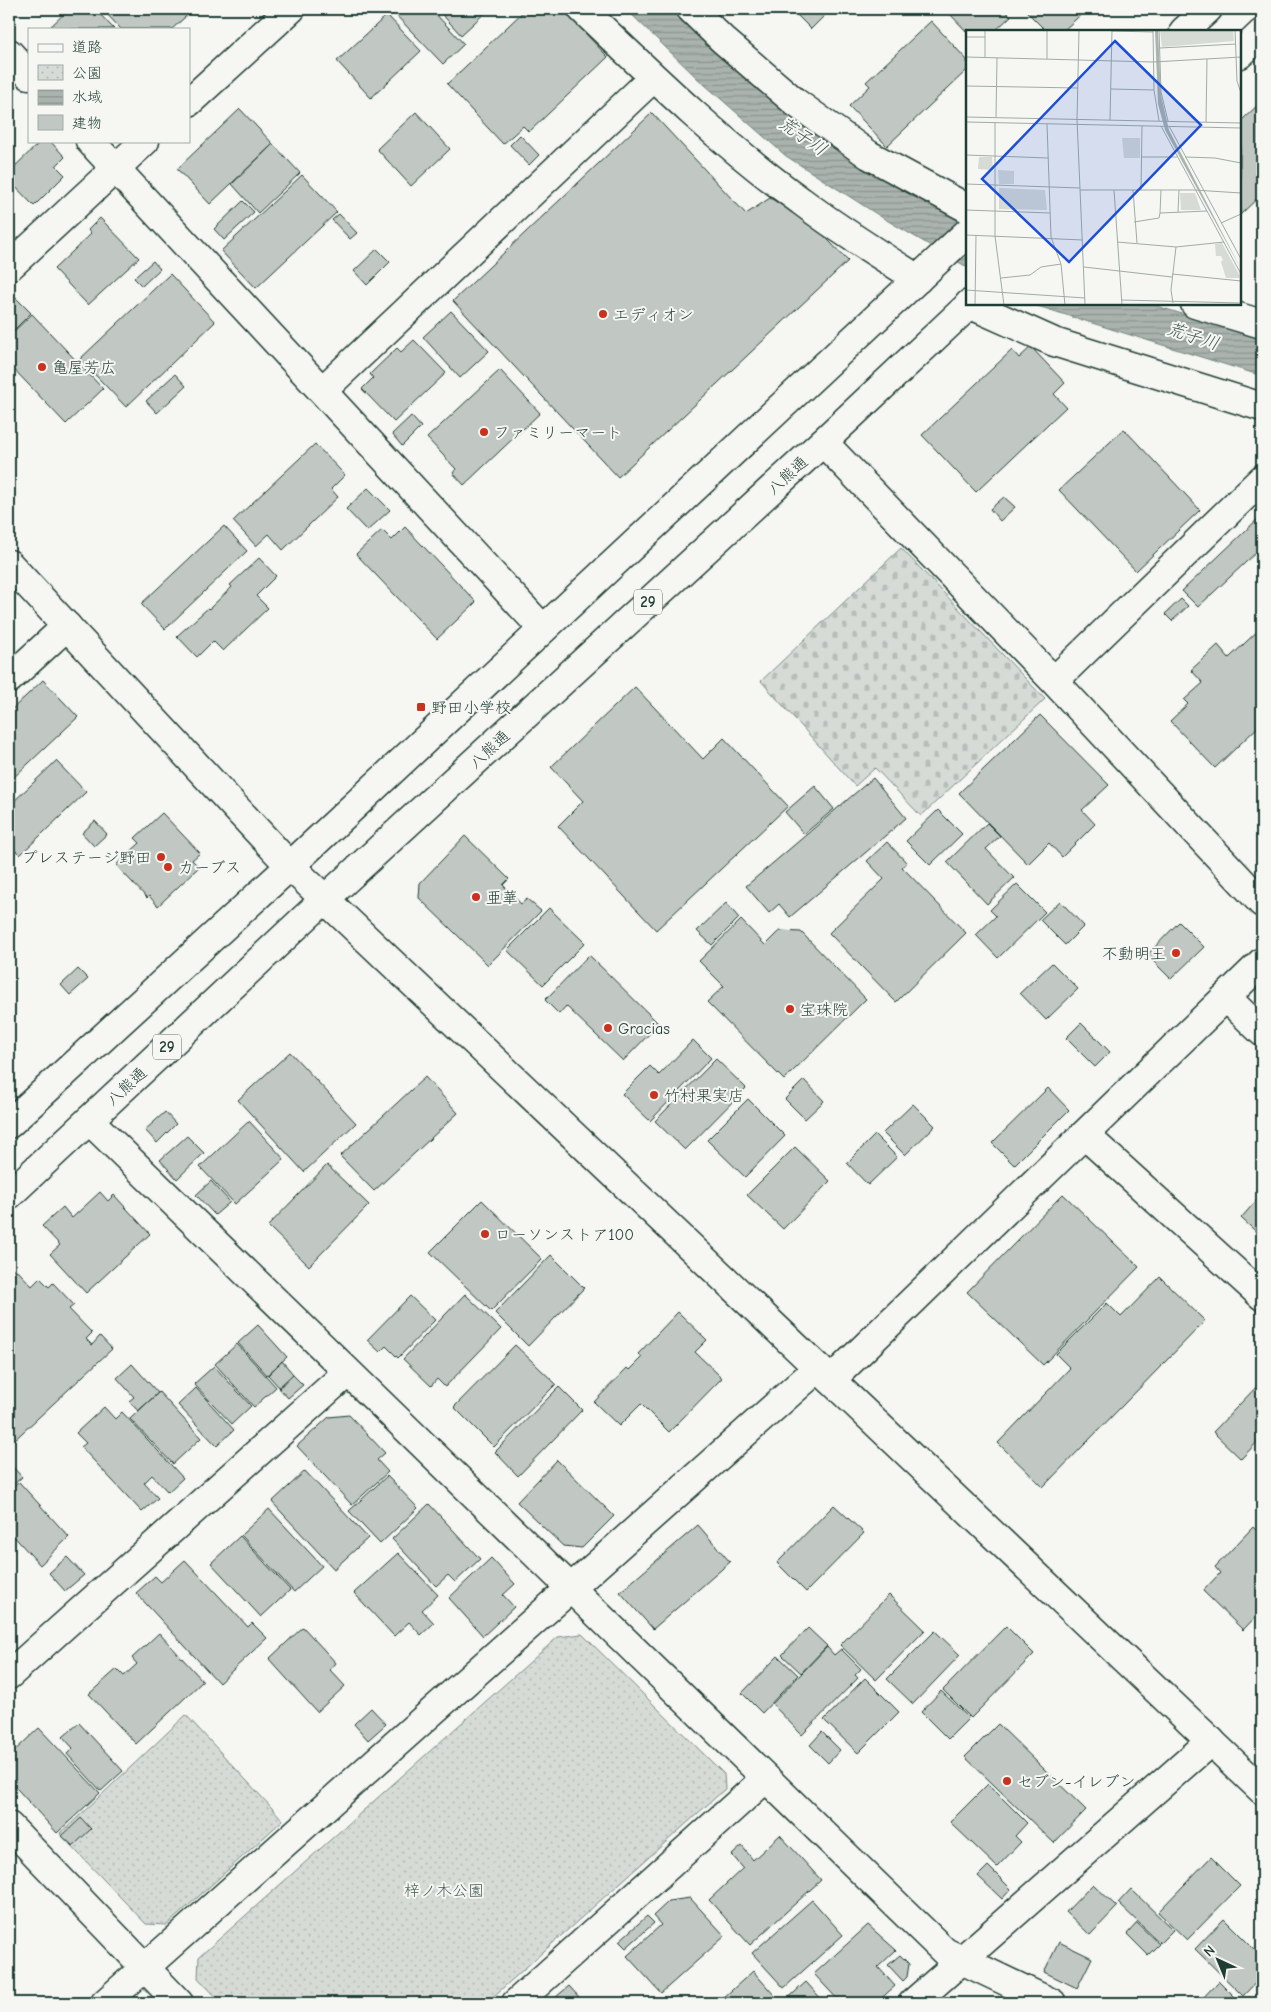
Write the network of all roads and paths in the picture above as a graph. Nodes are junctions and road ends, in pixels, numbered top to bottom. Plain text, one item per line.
1 (292, 9) edge
2 (582, 9) edge
3 (691, 9) edge
4 (1208, 9) edge
5 (1185, 30) edge
6 (1262, 33) edge
7 (9, 53) edge
8 (1241, 53) edge
9 (28, 74) edge
10 (654, 78) junction
11 (190, 101) edge
12 (91, 142) edge
13 (144, 142) edge
14 (115, 168) junction
15 (966, 207) edge
16 (966, 233) edge
17 (9, 267) edge
18 (924, 273) junction
19 (968, 305) edge
20 (971, 305) edge
21 (1198, 305) edge
22 (1262, 324) edge
23 (322, 391) junction
24 (1262, 407) edge
25 (823, 442) junction
26 (1262, 479) edge
27 (9, 564) edge
28 (67, 626) junction
29 (543, 629) junction
30 (9, 679) edge
31 (1054, 681) junction
32 (290, 866) junction
33 (325, 900) junction
34 (1262, 903) edge
35 (1262, 962) edge
36 (1226, 998) junction
37 (1262, 1032) edge
38 (89, 1120) junction
39 (9, 1124) edge
40 (1085, 1134) junction
41 (9, 1194) edge
42 (1262, 1296) edge
43 (348, 1372) junction
44 (825, 1374) junction
45 (570, 1588) junction
46 (9, 1676) edge
47 (1211, 1741) junction
48 (766, 1778) junction
49 (1262, 1790) edge
50 (9, 1826) edge
51 (962, 1959) junction
52 (145, 1967) junction
53 (105, 2003) edge
54 (180, 2003) edge
55 (516, 2003) edge
56 (913, 2003) edge
57 (1052, 2003) edge

1 - 11 street
2 - 10 street
3 - 15 street
4 - 5 street
6 - 8 street
7 - 9 street
10 - 18 street
10 - 23 street
12 - 14 street
13 - 14 street
14 - 17 street
14 - 23 street
16 - 18 street
18 - 29 street
19 - 25 street, 八熊通 / 29
20 - 24 street
21 - 22 street
23 - 29 street
25 - 31 street
25 - 33 street, 八熊通 / 29
26 - 31 street
27 - 28 street
28 - 30 street
28 - 32 street
29 - 32 street
31 - 34 street
32 - 33 street
32 - 39 street
33 - 38 street, 八熊通 / 29
33 - 44 street
35 - 36 street
36 - 37 street
36 - 40 street
38 - 41 street, 八熊通 / 29
38 - 43 street
40 - 42 street
40 - 44 street
43 - 45 street
43 - 46 street
44 - 45 street
44 - 47 street
45 - 48 street
45 - 52 street
47 - 49 street
47 - 51 street
48 - 51 street
48 - 55 street
50 - 52 street
51 - 56 street
51 - 57 street
52 - 53 street
52 - 54 street

